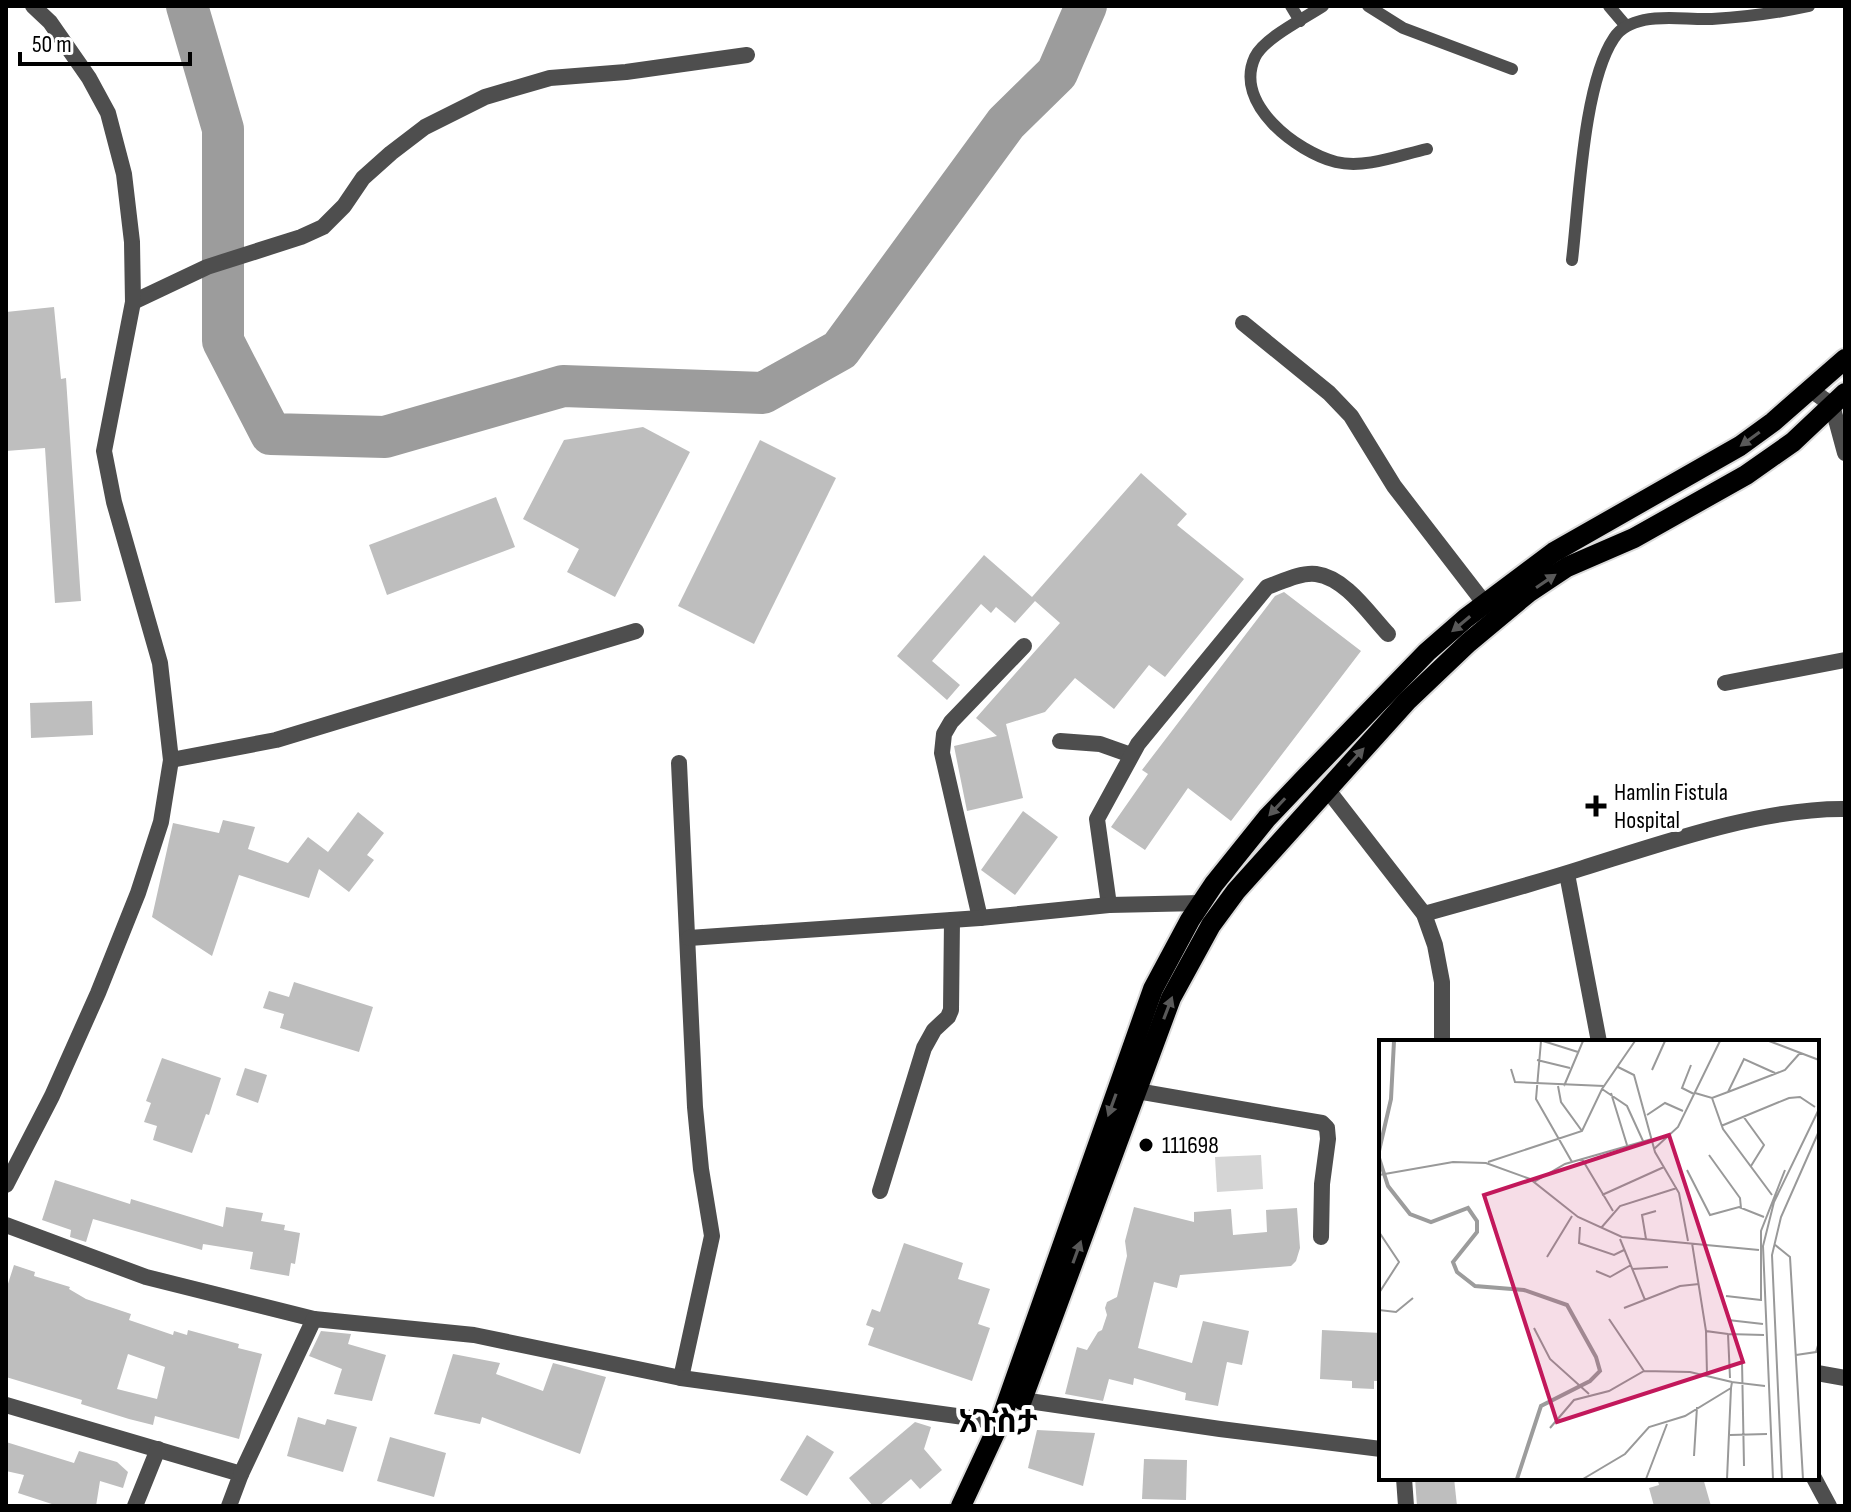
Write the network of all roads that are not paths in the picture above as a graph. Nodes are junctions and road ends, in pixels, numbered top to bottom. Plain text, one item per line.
1 (33, 6) edge
2 (1291, 6) edge
3 (1323, 6) edge
4 (1368, 6) edge
5 (1609, 6) edge
6 (1809, 6) edge
7 (1300, 21) junction
8 (1626, 26) junction
9 (747, 55) dead end
10 (1512, 69) dead end
11 (1427, 149) dead end
12 (1572, 260) dead end
13 (133, 302) junction
14 (1243, 323) dead end
15 (1845, 359) edge
16 (1811, 390) junction
17 (1838, 399) edge
18 (1845, 453) edge
19 (1485, 604) junction
20 (636, 631) dead end
21 (1388, 634) dead end
22 (1024, 646) dead end
23 (1845, 660) edge
24 (1725, 683) dead end
25 (1060, 741) dead end
26 (1131, 755) junction
27 (171, 760) junction
28 (679, 763) dead end
29 (1327, 789) junction
30 (1845, 809) edge
31 (1567, 874) junction
32 (1201, 903) junction
33 (1109, 905) junction
34 (1424, 914) junction
35 (980, 918) junction
36 (952, 920) junction
37 (689, 938) junction
38 (1442, 1040) edge
39 (1599, 1040) edge
40 (1137, 1091) junction
41 (6, 1185) edge
42 (880, 1191) dead end
43 (6, 1225) edge
44 (1321, 1237) dead end
45 (314, 1319) junction
46 (1819, 1373) edge
47 (681, 1378) junction
48 (1845, 1378) edge
49 (1022, 1400) junction
50 (6, 1405) edge
51 (1000, 1422) junction
52 (158, 1449) junction
53 (1379, 1449) edge
54 (241, 1474) junction
55 (1404, 1480) edge
56 (1815, 1480) edge
57 (135, 1506) edge
58 (229, 1506) edge
59 (961, 1506) edge
60 (975, 1506) edge
61 (1406, 1506) edge
62 (1829, 1506) edge

1 - 13 street
2 - 7 lane
3 - 7 lane
4 - 10 lane
5 - 8 lane
6 - 8 lane
7 - 11 lane
8 - 12 lane
9 - 13 street
13 - 27 street
14 - 19 street
15 - 16 main road
16 - 17 street
16 -> 19 main road
17 - 18 street
29 -> 17 main road
19 -> 32 main road
20 - 27 street
21 - 26 street
22 - 35 street
23 - 24 street
25 - 26 street
26 - 33 street
27 - 41 street
28 - 37 street
29 - 34 street
40 -> 29 main road
30 - 31 street
31 - 34 street
31 - 39 street
32 - 33 street
32 -> 51 main road
33 - 35 street
34 - 38 street
35 - 36 street
36 - 37 street
36 - 42 street
37 - 47 street
40 - 44 street
49 -> 40 main road
43 - 45 street
45 - 47 street
45 - 54 street
46 - 48 street
47 - 51 street
49 - 53 street
49 - 60 main road
50 - 52 street
51 - 59 main road
52 - 54 street
52 - 57 street
54 - 58 street
55 - 61 street
56 - 62 street

